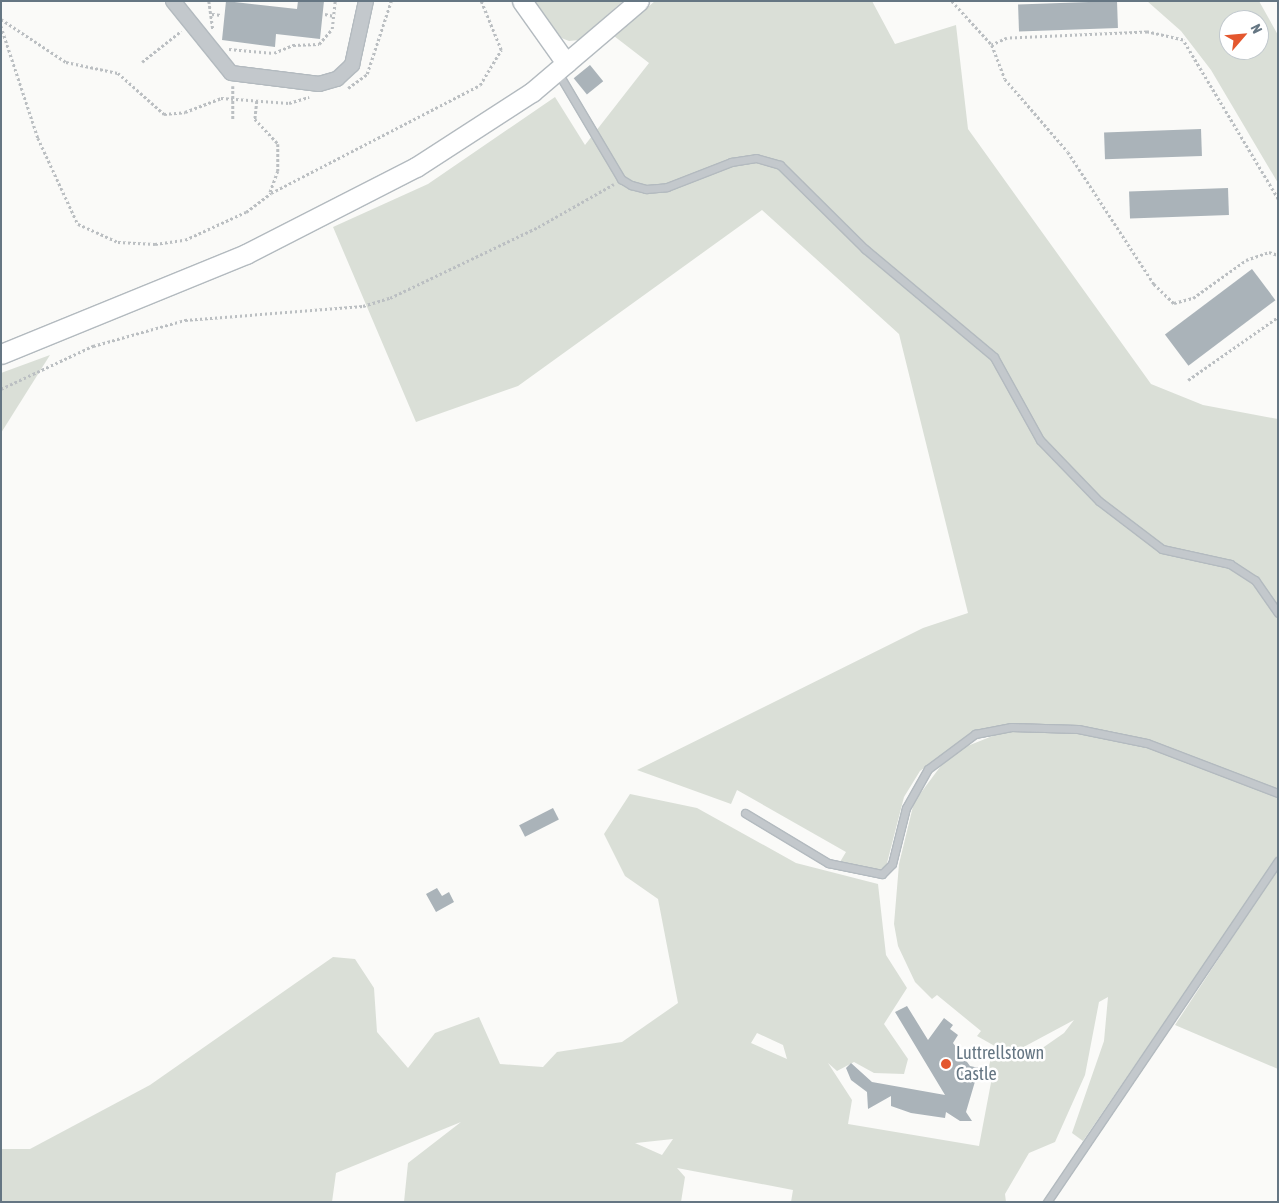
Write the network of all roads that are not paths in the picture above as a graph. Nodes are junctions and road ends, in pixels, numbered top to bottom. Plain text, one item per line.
1 (173, 1) edge
2 (366, 1) edge
3 (522, 1) edge
4 (639, 1) edge
5 (562, 67) junction
6 (1, 354) edge
7 (1278, 613) edge
8 (1278, 793) edge
9 (745, 813) dead end
10 (1278, 861) edge
11 (1046, 1202) edge

1 - 2 street
3 - 5 main road
4 - 5 main road
5 - 6 main road
5 - 7 lane
8 - 9 lane
10 - 11 lane

